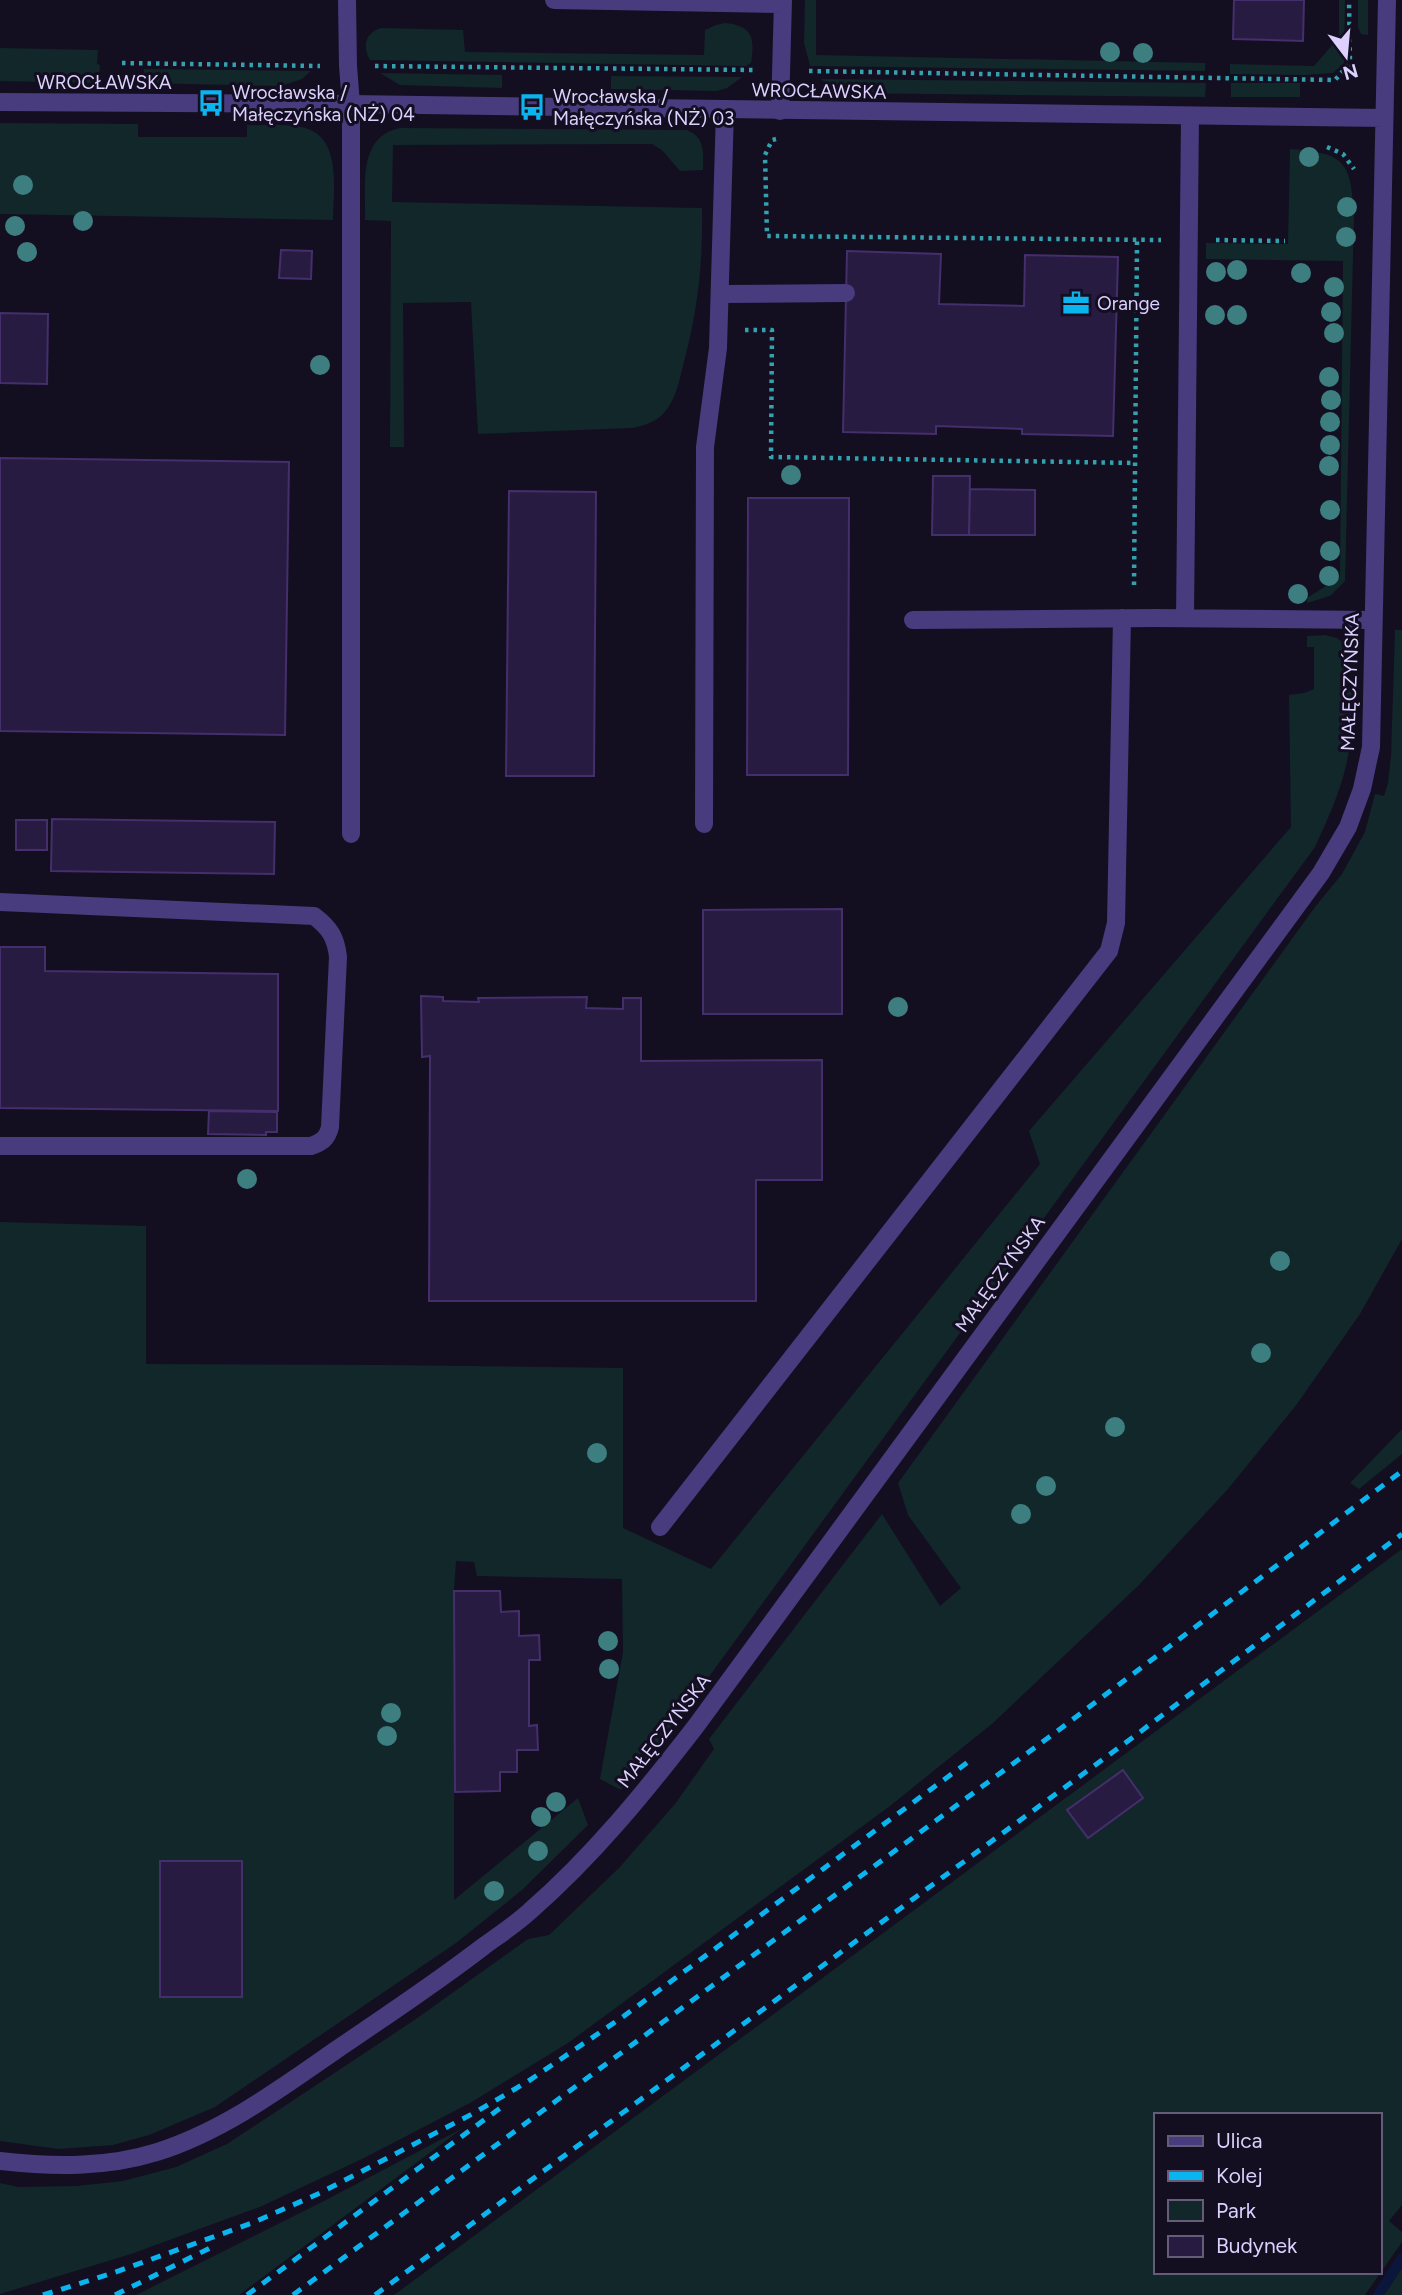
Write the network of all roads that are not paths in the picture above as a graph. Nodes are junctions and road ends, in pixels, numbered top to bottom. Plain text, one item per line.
1 (347, 0) edge
2 (554, 0) edge
3 (1387, 0) edge
4 (783, 2) edge
5 (0, 102) edge
6 (351, 104) junction
7 (725, 110) junction
8 (780, 111) junction
9 (1189, 116) junction
10 (1384, 118) junction
11 (846, 293) dead end
12 (720, 294) junction
13 (1122, 618) junction
14 (1185, 618) junction
15 (913, 620) dead end
16 (1373, 620) junction
17 (704, 824) dead end
18 (351, 834) dead end
19 (0, 902) edge
20 (0, 1146) edge
21 (660, 1527) dead end
22 (0, 2161) edge

1 - 6 street
2 - 4 street
3 - 10 street, MAŁĘCZYŃSKA
4 - 8 street
5 - 6 street, WROCŁAWSKA
6 - 7 street, WROCŁAWSKA
6 - 18 street
7 - 8 street, WROCŁAWSKA
7 - 12 street
8 - 9 street, WROCŁAWSKA
9 - 10 street, WROCŁAWSKA
9 - 14 street
10 - 16 street, MAŁĘCZYŃSKA
11 - 12 street
12 - 17 street
13 - 14 street
13 - 15 street
13 - 21 street
14 - 16 street
16 - 22 street, MAŁĘCZYŃSKA
19 - 20 street

